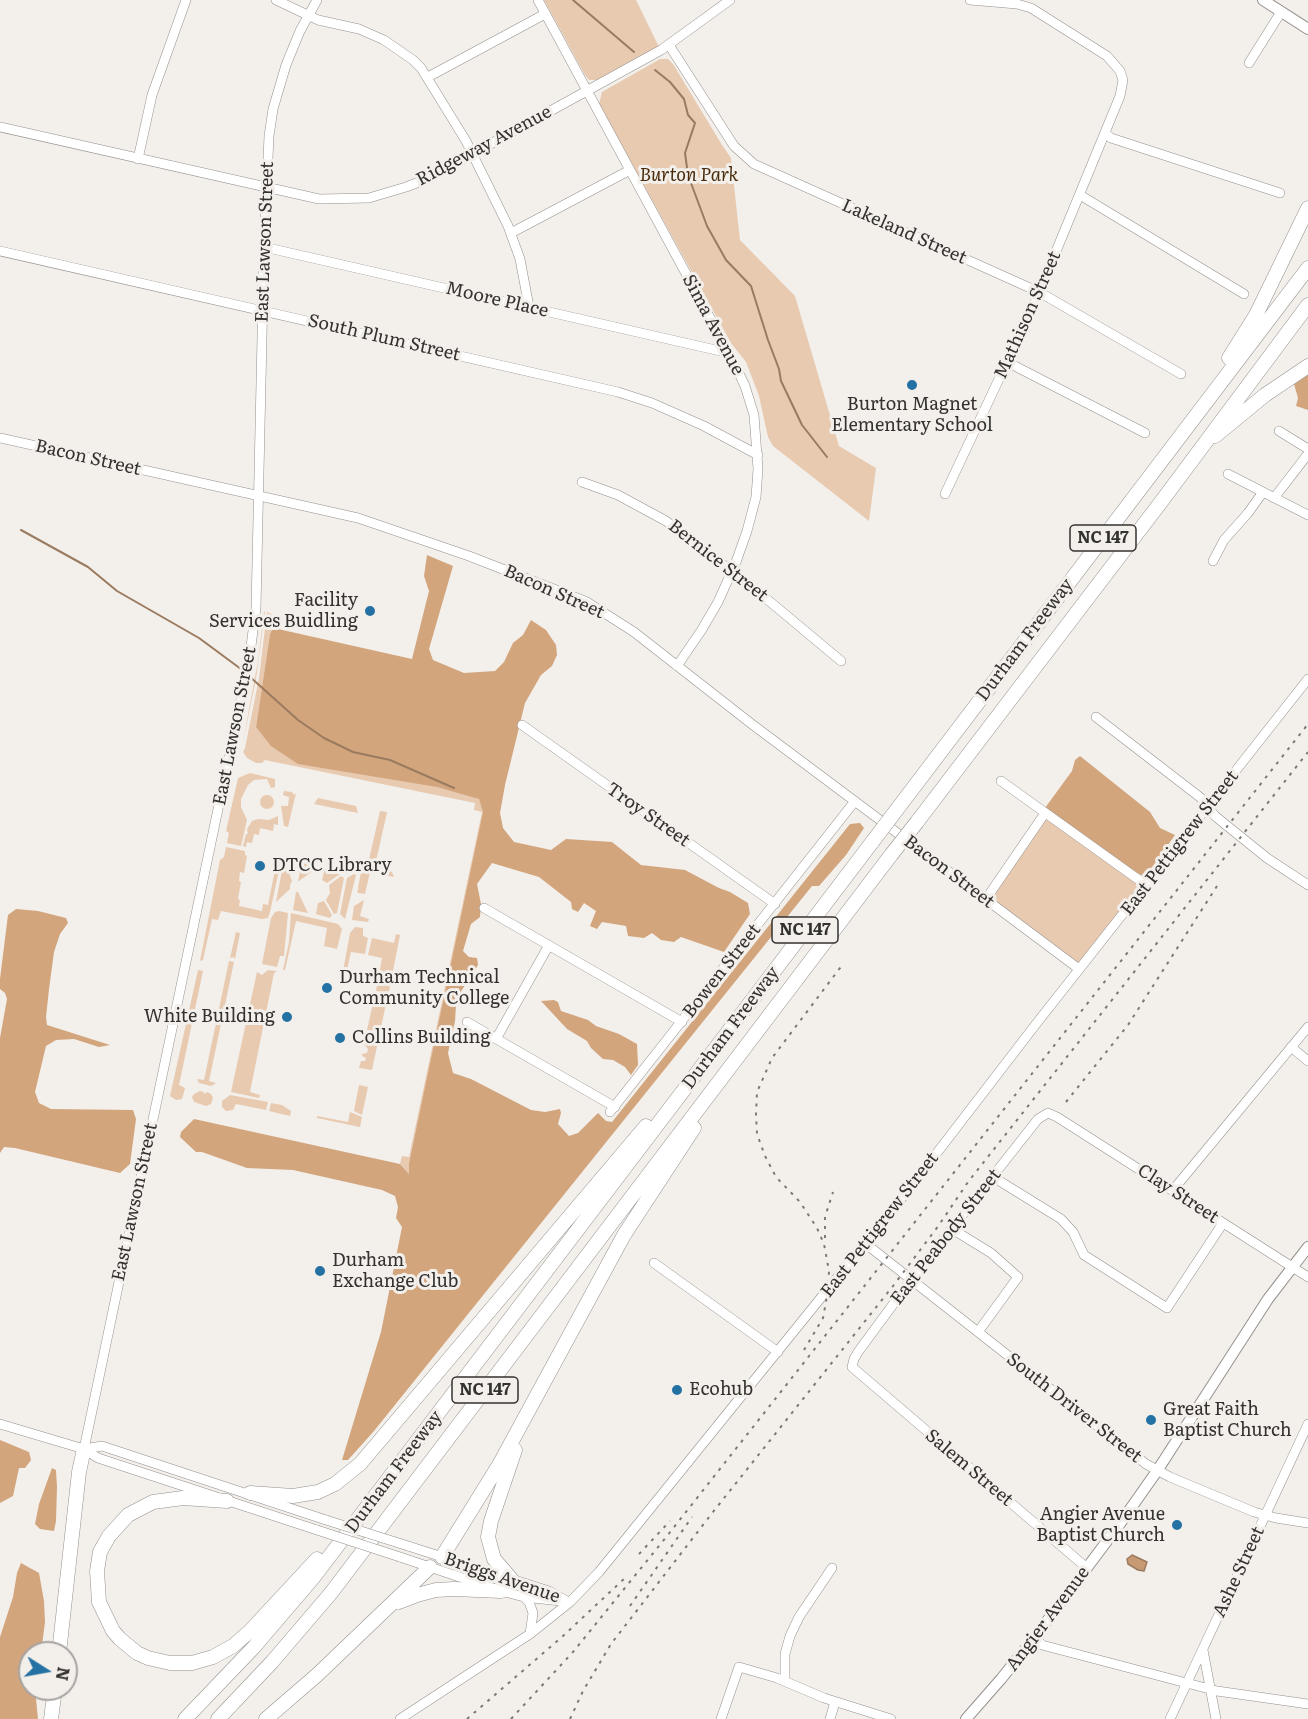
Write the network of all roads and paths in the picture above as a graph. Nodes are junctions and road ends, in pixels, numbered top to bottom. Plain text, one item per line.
1 (186, 0) edge
2 (276, 0) edge
3 (317, 0) edge
4 (538, 0) edge
5 (730, 0) edge
6 (970, 0) edge
7 (1263, 0) edge
8 (1028, 3) edge
9 (1281, 12) junction
10 (545, 14) junction
11 (308, 15) junction
12 (1308, 29) edge
13 (669, 45) junction
14 (1249, 63) dead end
15 (428, 77) junction
16 (587, 91) junction
17 (0, 127) edge
18 (1104, 133) junction
19 (472, 154) junction
20 (138, 159) junction
21 (630, 170) junction
22 (267, 188) junction
23 (1280, 193) dead end
24 (1080, 195) junction
25 (1308, 208) edge
26 (511, 233) junction
27 (264, 247) junction
28 (0, 251) edge
29 (1308, 268) edge
30 (1039, 292) junction
31 (1244, 294) dead end
32 (1308, 305) edge
33 (529, 307) junction
34 (263, 310) junction
35 (729, 353) junction
36 (1007, 362) junction
37 (1308, 366) edge
38 (1181, 374) dead end
39 (1204, 404) junction
40 (1279, 431) dead end
41 (1145, 433) dead end
42 (0, 438) edge
43 (1200, 449) junction
44 (1308, 452) edge
45 (758, 455) junction
46 (1228, 474) dead end
47 (582, 482) dead end
48 (1263, 492) junction
49 (945, 494) dead end
50 (259, 496) junction
51 (1274, 498) junction
52 (1308, 515) edge
53 (1213, 561) dead end
54 (732, 571) junction
55 (841, 662) dead end
56 (677, 666) junction
57 (1308, 679) edge
58 (1096, 717) dead end
59 (522, 726) dead end
60 (1001, 781) dead end
61 (855, 801) junction
62 (1208, 807) junction
63 (1046, 813) junction
64 (1146, 885) junction
65 (1308, 885) edge
66 (986, 899) junction
67 (775, 904) junction
68 (484, 908) dead end
69 (549, 945) junction
70 (1079, 969) junction
71 (737, 1020) junction
72 (467, 1022) dead end
73 (682, 1022) junction
74 (1308, 1027) edge
75 (496, 1039) junction
76 (1291, 1047) junction
77 (741, 1052) junction
78 (1308, 1061) edge
79 (1048, 1113) joint
80 (993, 1177) junction
81 (1173, 1191) junction
82 (1223, 1223) junction
83 (952, 1229) junction
84 (866, 1244) junction
85 (1308, 1247) edge
86 (654, 1263) dead end
87 (1292, 1266) junction
88 (1308, 1277) edge
89 (911, 1280) junction
90 (978, 1332) junction
91 (778, 1352) junction
92 (551, 1366) junction
93 (852, 1367) joint
94 (0, 1424) edge
95 (1308, 1424) edge
96 (84, 1449) junction
97 (1157, 1471) junction
98 (250, 1493) junction
99 (374, 1498) junction
100 (227, 1501) junction
101 (1265, 1516) junction
102 (1308, 1522) edge
103 (442, 1557) junction
104 (430, 1568) junction
105 (832, 1568) dead end
106 (1087, 1568) junction
107 (512, 1580) junction
108 (501, 1591) junction
109 (524, 1597) junction
110 (570, 1602) junction
111 (384, 1611) junction
112 (530, 1634) junction
113 (1035, 1637) junction
114 (60, 1641) edge
115 (1203, 1650) junction
116 (785, 1682) junction
117 (1187, 1682) junction
118 (1209, 1689) junction
119 (53, 1701) edge
120 (835, 1702) junction
121 (1308, 1704) edge
122 (51, 1719) edge
123 (184, 1719) edge
124 (218, 1719) edge
125 (266, 1719) edge
126 (400, 1719) edge
127 (721, 1719) edge
128 (830, 1719) edge
129 (891, 1719) edge
130 (966, 1719) edge
131 (1170, 1719) edge
132 (1216, 1719) edge

1 - 20 street
2 - 11 street
3 - 11 street, East Lawson Street
4 - 10 street, Sima Avenue
5 - 13 street, Ridgeway Avenue
6 - 8 street
7 - 9 main road
8 - 18 street
9 - 12 main road
9 - 14 street
10 - 15 street
10 - 16 street, Sima Avenue
11 - 15 street
11 - 22 street, East Lawson Street
13 - 16 street, Ridgeway Avenue
13 - 30 street, Lakeland Street
15 - 19 street
16 - 19 street, Ridgeway Avenue
16 - 21 street, Sima Avenue
17 - 20 street, Ridgeway Avenue
18 - 23 street
18 - 24 street, Mathison Street
19 - 22 street, Ridgeway Avenue
19 - 26 street
20 - 22 street, Ridgeway Avenue
21 - 26 street
21 - 35 street, Sima Avenue
22 - 27 street, East Lawson Street
24 - 30 street, Mathison Street
24 - 31 street
25 - 39 highway
26 - 33 street
27 - 33 street, Moore Place
27 - 34 street, East Lawson Street
28 - 34 street, South Plum Street
29 - 39 highway, Durham Freeway / NC 147
30 - 36 street, Mathison Street
30 - 38 street, Lakeland Street
32 - 43 highway, Durham Freeway / NC 147
33 - 35 street, Moore Place
34 - 45 street, South Plum Street
34 - 50 street, East Lawson Street
35 - 45 street, Sima Avenue
36 - 41 street
36 - 49 street, Mathison Street
37 - 43 highway
39 - 71 highway, Durham Freeway / NC 147, bridge
40 - 44 street
42 - 50 street, Bacon Street
43 - 77 highway, Durham Freeway / NC 147, bridge
44 - 51 street
45 - 54 street, Sima Avenue
46 - 48 street
47 - 54 street, Bernice Street
48 - 51 street
48 - 53 street
50 - 56 street, Bacon Street
50 - 96 street, East Lawson Street
51 - 52 street
54 - 55 street, Bernice Street
54 - 56 street, Sima Avenue
56 - 61 street, Bacon Street
57 - 62 street, East Pettigrew Street
58 - 62 street
59 - 67 street, Troy Street
60 - 63 street
61 - 66 street, Bacon Street
61 - 67 street, Bowen Street
62 - 64 street, East Pettigrew Street
62 - 65 street
63 - 64 street
63 - 66 street
64 - 70 street, East Pettigrew Street
66 - 70 street, Bacon Street
67 - 73 street, Bowen Street
68 - 69 street
69 - 73 street
69 - 75 street
70 - 84 street, East Pettigrew Street
71 - 98 highway
71 - 99 highway, Durham Freeway / NC 147
72 - 75 street
73 - 75 street, Bowen Street
74 - 76 street
76 - 78 street
76 - 81 street
77 - 92 highway
77 - 124 highway, Durham Freeway / NC 147
79 - 80 street, East Peabody Street
79 - 81 street, Clay Street
80 - 82 street
80 - 83 street, East Peabody Street
81 - 82 street, Clay Street
82 - 87 street, Clay Street
83 - 89 street, East Peabody Street
83 - 90 street
84 - 89 street, South Driver Street
84 - 91 street, East Pettigrew Street
85 - 87 main road, Angier Avenue
86 - 91 street
87 - 88 street, Clay Street
87 - 97 main road, Angier Avenue
89 - 90 street, South Driver Street
89 - 93 street, East Peabody Street
90 - 97 street, South Driver Street
91 - 110 street, East Pettigrew Street
92 - 103 highway
92 - 107 highway
93 - 106 street, Salem Street
94 - 96 street
95 - 101 street, Ashe Street
96 - 98 street, Briggs Avenue
96 - 100 street, Briggs Avenue
96 - 114 highway
97 - 101 street, South Driver Street
97 - 106 main road, Angier Avenue
98 - 103 street, Briggs Avenue, bridge
99 - 100 highway
99 - 123 highway, Durham Freeway / NC 147
100 - 104 street, Briggs Avenue, bridge
101 - 102 street, South Driver Street
101 - 115 street, Ashe Street
103 - 104 street
103 - 107 street, Briggs Avenue
104 - 108 street, Briggs Avenue
104 - 111 highway
105 - 116 street
106 - 113 main road, Angier Avenue
107 - 110 street, Briggs Avenue
108 - 109 street, Briggs Avenue
108 - 111 highway
109 - 110 street, Briggs Avenue
109 - 112 street
110 - 112 street, East Pettigrew Street
111 - 125 highway
112 - 126 street, East Pettigrew Street
113 - 117 street
113 - 130 main road, Angier Avenue
115 - 117 street, Ashe Street
115 - 118 street
116 - 120 street
116 - 127 street
117 - 118 street
117 - 131 street, Ashe Street
118 - 121 street
118 - 132 street
119 - 122 highway
120 - 128 street
120 - 129 street

